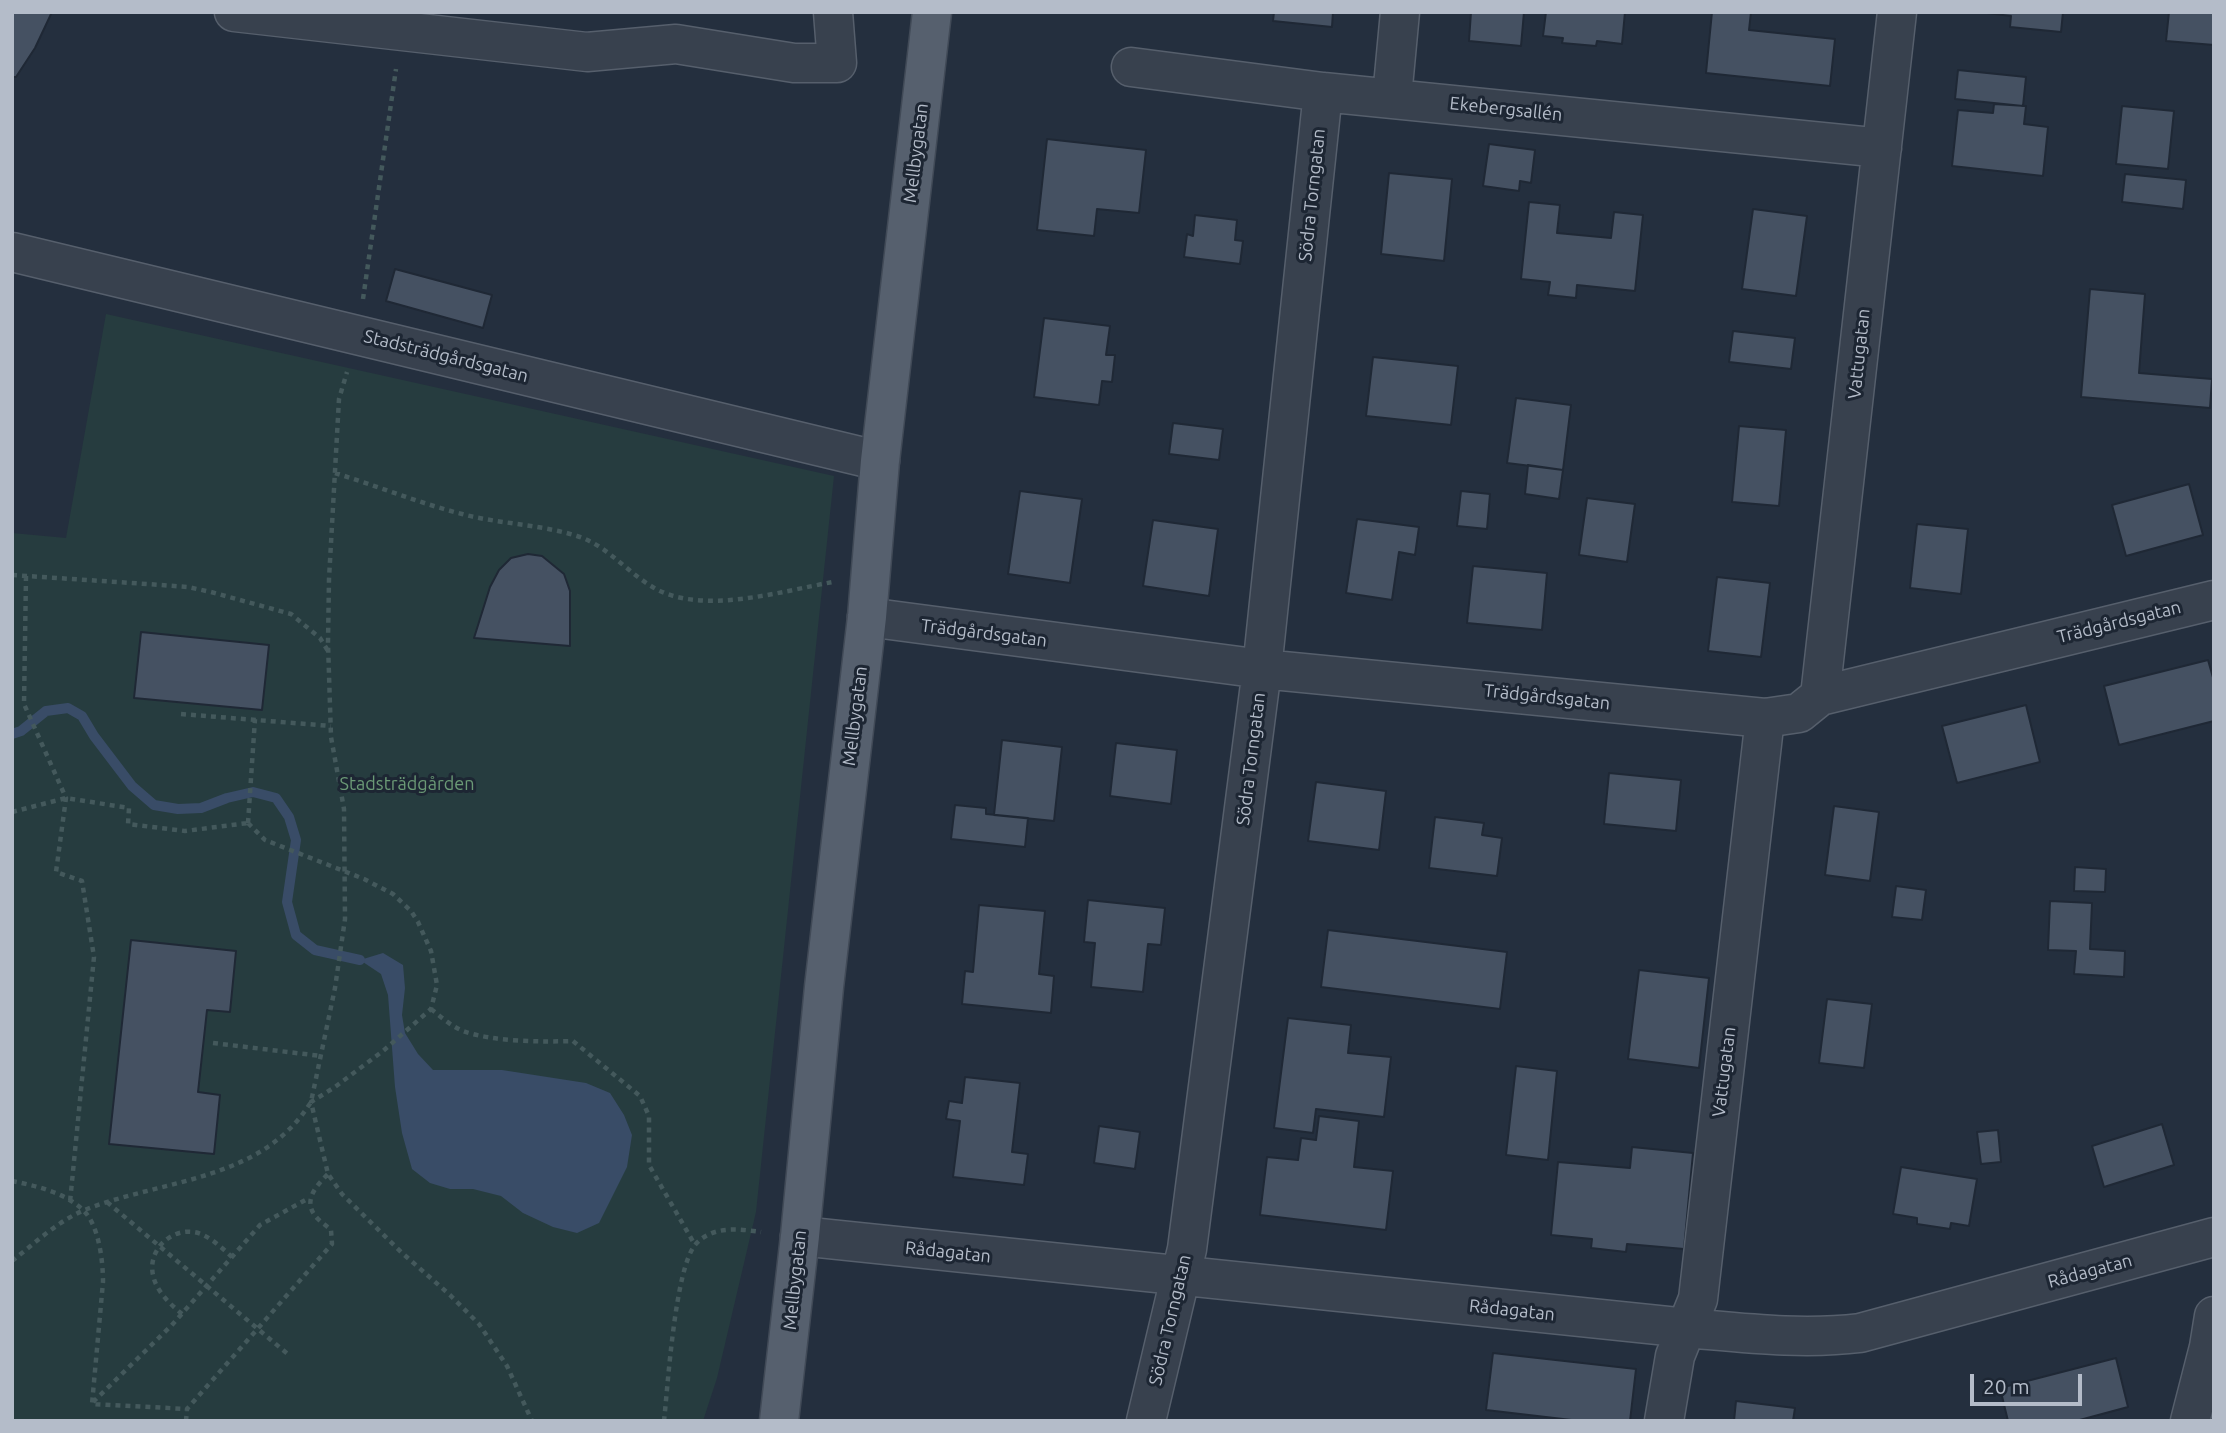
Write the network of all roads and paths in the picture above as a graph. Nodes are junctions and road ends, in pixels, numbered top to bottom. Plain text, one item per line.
1 (234, 12) edge
2 (833, 12) edge
3 (932, 12) edge
4 (1400, 12) edge
5 (1896, 12) edge
6 (401, 32) junction
7 (1131, 67) dead end
8 (1323, 92) junction
9 (1392, 97) junction
10 (1882, 148) junction
11 (12, 252) edge
12 (358, 335) junction
13 (880, 461) junction
14 (335, 473) junction
15 (872, 567) junction
16 (12, 575) edge
17 (26, 576) junction
18 (2214, 600) edge
19 (867, 617) junction
20 (329, 651) junction
21 (1262, 669) junction
22 (1820, 696) junction
23 (181, 714) dead end
24 (1765, 718) junction
25 (255, 719) junction
26 (331, 726) junction
27 (66, 798) junction
28 (12, 812) edge
29 (248, 823) junction
30 (345, 872) junction
31 (431, 1009) junction
32 (212, 1043) dead end
33 (321, 1056) junction
34 (312, 1102) junction
35 (328, 1174) junction
36 (12, 1181) edge
37 (310, 1198) junction
38 (69, 1202) junction
39 (107, 1202) junction
40 (84, 1210) junction
41 (800, 1236) junction
42 (2214, 1237) edge
43 (695, 1245) junction
44 (160, 1246) junction
45 (232, 1257) junction
46 (12, 1261) edge
47 (1181, 1276) junction
48 (207, 1285) junction
49 (182, 1314) junction
50 (2214, 1316) edge
51 (258, 1328) junction
52 (1687, 1328) junction
53 (290, 1356) dead end
54 (92, 1404) junction
55 (187, 1409) junction
56 (777, 1415) edge
57 (186, 1421) edge
58 (532, 1421) edge
59 (664, 1421) edge
60 (1146, 1421) edge
61 (1664, 1421) edge
62 (2190, 1421) edge

1 - 6 street
2 - 6 street
3 - 13 main road, Mellbygatan
4 - 9 street
5 - 10 street, Vattugatan
6 - 12 path
7 - 8 street, Ekebergsallén
8 - 9 street, Ekebergsallén
8 - 21 street, Södra Torngatan
9 - 10 street, Ekebergsallén
10 - 22 street, Vattugatan
11 - 12 street, Stadsträdgårdsgatan
12 - 13 street, Stadsträdgårdsgatan
12 - 14 path
13 - 15 main road, Mellbygatan
14 - 15 path
14 - 20 path
15 - 19 main road, Mellbygatan
16 - 17 path
17 - 20 path
17 - 27 path
18 - 22 street, Trädgårdsgatan
19 - 21 street, Trädgårdsgatan
19 - 41 main road, Mellbygatan
20 - 26 path
21 - 24 street, Trädgårdsgatan
21 - 47 street, Södra Torngatan
22 - 24 street, Trädgårdsgatan
23 - 25 path
24 - 52 street, Vattugatan
25 - 26 path
25 - 29 path
26 - 30 path
27 - 28 path
27 - 29 path
27 - 38 path
29 - 30 path
30 - 31 path
30 - 33 path
31 - 34 path
31 - 43 path
32 - 33 path
33 - 34 path
34 - 35 path
34 - 39 path
35 - 37 path
35 - 58 path
36 - 38 path
37 - 45 path
37 - 51 path
38 - 40 path
39 - 40 path
39 - 44 path
40 - 46 path
40 - 54 path
41 - 43 path
41 - 47 street, Rådagatan
41 - 56 main road, Mellbygatan
42 - 52 street, Rådagatan
43 - 59 path
44 - 45 path
44 - 48 path
44 - 49 path
45 - 48 path
47 - 52 street, Rådagatan
47 - 60 street, Södra Torngatan
48 - 49 path
48 - 51 path
49 - 54 path
50 - 62 street
51 - 53 path
51 - 55 path
52 - 61 street, Vattugatan
54 - 55 path
55 - 57 path

